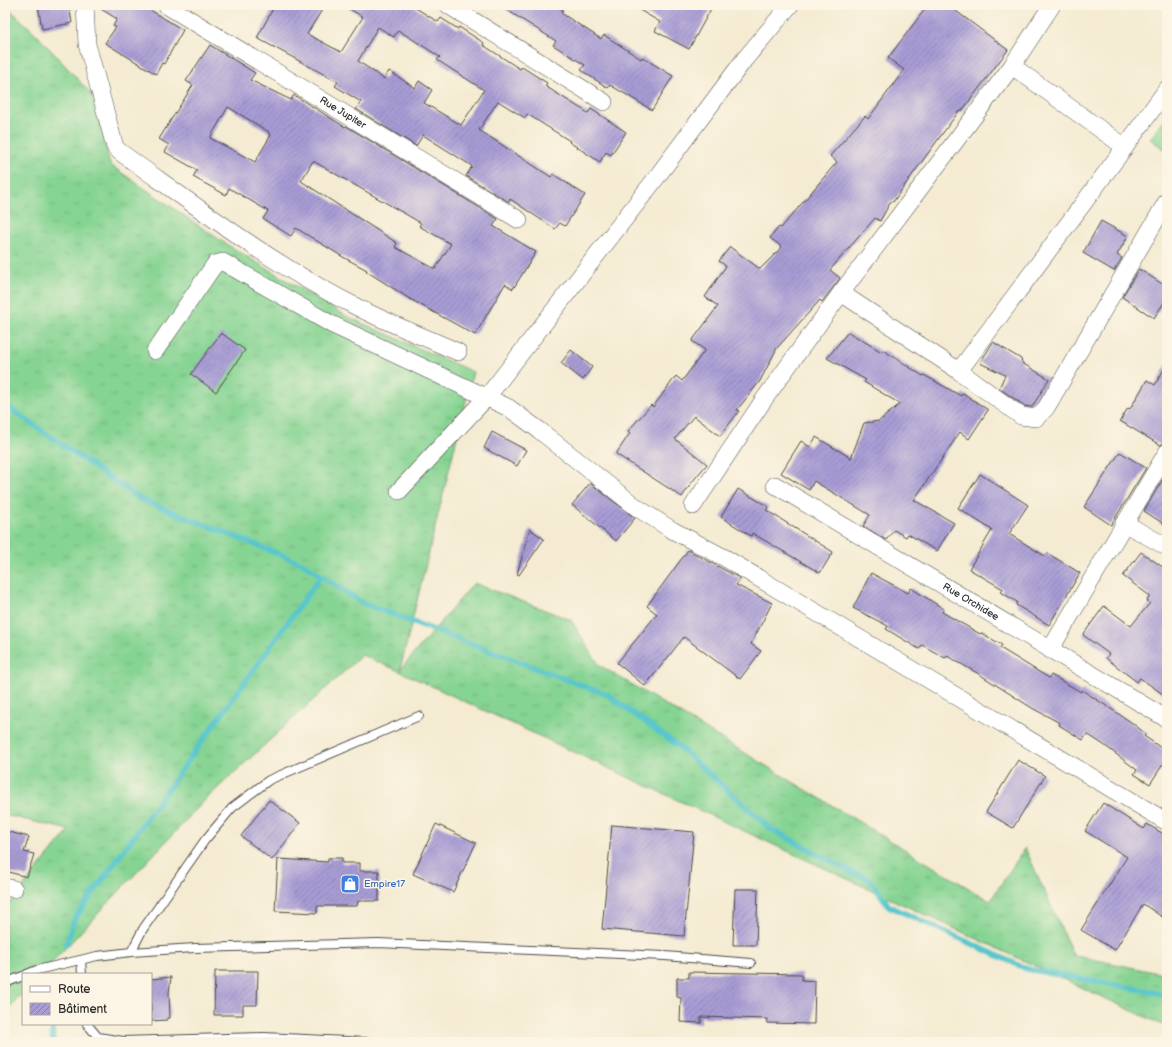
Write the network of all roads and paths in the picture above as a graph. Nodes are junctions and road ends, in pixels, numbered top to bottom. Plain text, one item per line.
1 (85, 5) edge
2 (166, 5) edge
3 (448, 5) edge
4 (790, 5) edge
5 (1052, 5) edge
6 (1012, 66) junction
7 (1167, 89) edge
8 (604, 102) dead end
9 (1125, 147) junction
10 (1167, 201) edge
11 (519, 220) dead end
12 (841, 294) junction
13 (155, 351) dead end
14 (458, 352) dead end
15 (959, 371) junction
16 (487, 397) junction
17 (1167, 452) edge
18 (775, 485) dead end
19 (399, 491) dead end
20 (693, 506) dead end
21 (1124, 523) junction
22 (1167, 547) edge
23 (1050, 650) junction
24 (419, 716) dead end
25 (1167, 719) edge
26 (1167, 822) edge
27 (131, 952) junction
28 (81, 960) junction
29 (750, 963) dead end
30 (30, 973) edge
31 (82, 973) edge
32 (22, 976) edge
33 (5, 985) edge
34 (88, 1025) edge
35 (366, 1042) edge

1 - 14 street
2 - 11 street, Rue Jupiter
3 - 8 street
4 - 16 street
5 - 6 street
6 - 9 street
6 - 12 street
7 - 9 street
9 - 15 street
10 - 15 street
12 - 15 street
12 - 20 street
13 - 16 street
16 - 19 street
16 - 26 street
17 - 21 street
18 - 23 street, Rue Orchidee
21 - 22 street
21 - 23 street
23 - 25 street, Rue Orchidee
24 - 27 lane
27 - 28 lane
27 - 29 lane
28 - 30 lane
28 - 31 lane
32 - 33 lane
34 - 35 lane

